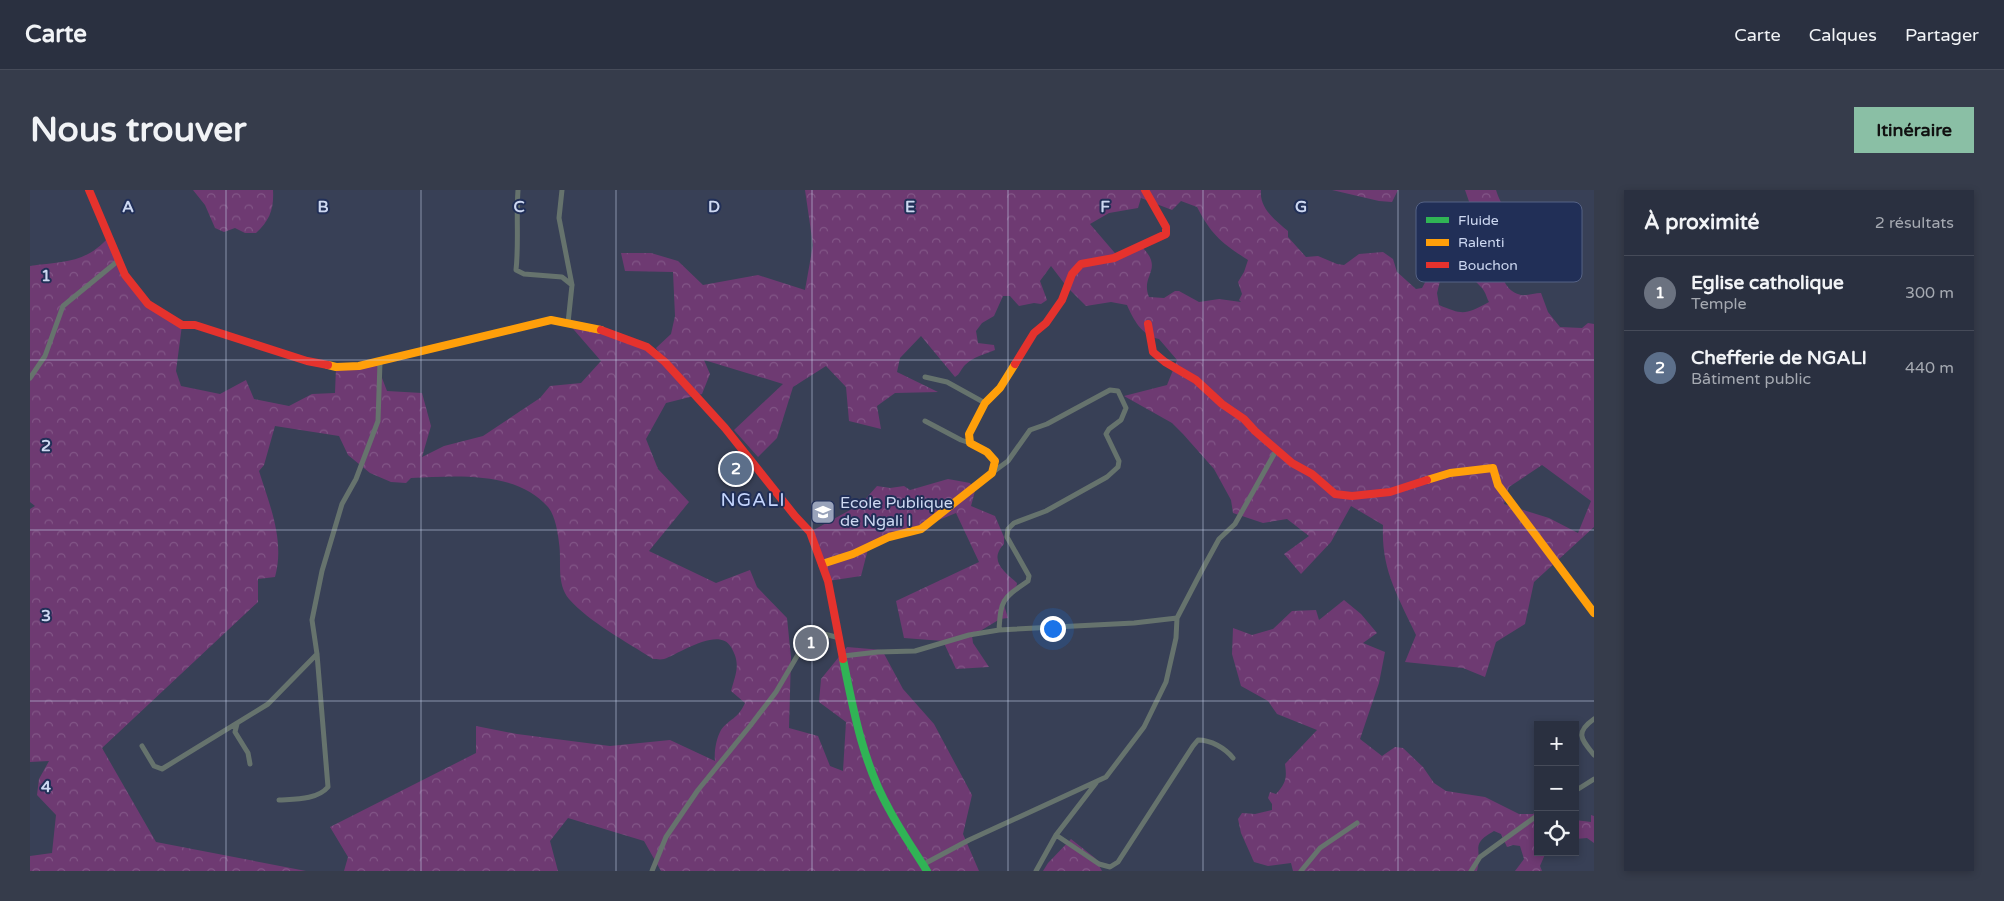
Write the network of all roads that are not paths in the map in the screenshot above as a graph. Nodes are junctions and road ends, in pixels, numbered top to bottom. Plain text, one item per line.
1 (89, 190) edge
2 (518, 190) edge
3 (562, 190) edge
4 (1145, 190) edge
5 (119, 260) junction
6 (572, 286) junction
7 (568, 323) junction
8 (1148, 324) dead end
9 (380, 362) junction
10 (925, 377) dead end
11 (30, 378) edge
12 (985, 403) junction
13 (925, 421) dead end
14 (970, 443) junction
15 (1277, 449) junction
16 (992, 473) junction
17 (822, 564) junction
18 (1594, 613) edge
19 (1177, 618) junction
20 (999, 630) junction
21 (840, 638) junction
22 (317, 654) junction
23 (843, 656) junction
24 (1594, 719) edge
25 (237, 724) junction
26 (142, 746) dead end
27 (1594, 755) edge
28 (1233, 758) dead end
29 (250, 764) dead end
30 (1594, 779) edge
31 (1096, 782) junction
32 (1579, 788) edge
33 (279, 800) dead end
34 (1534, 818) edge
35 (1357, 823) dead end
36 (1056, 835) junction
37 (926, 868) edge
38 (652, 871) edge
39 (1036, 871) edge
40 (1301, 871) edge
41 (1471, 871) edge

1 - 5 street
2 - 6 street
3 - 6 street
4 - 12 street
5 - 9 street
5 - 11 street
6 - 7 street
7 - 9 street
7 - 17 street
8 - 15 street
9 - 22 street
10 - 12 street
12 - 14 street
13 - 14 street
14 - 16 street
15 - 18 street
15 - 19 street
16 - 17 street
16 - 20 street
17 - 21 street
19 - 20 street
19 - 31 street
20 - 23 street
21 - 23 street
21 - 38 street
22 - 25 street
22 - 33 street
23 - 37 street
24 - 27 street
25 - 26 street
25 - 29 street
28 - 36 street
30 - 32 street
31 - 36 street
31 - 37 street
34 - 41 street
35 - 40 street
36 - 39 street

